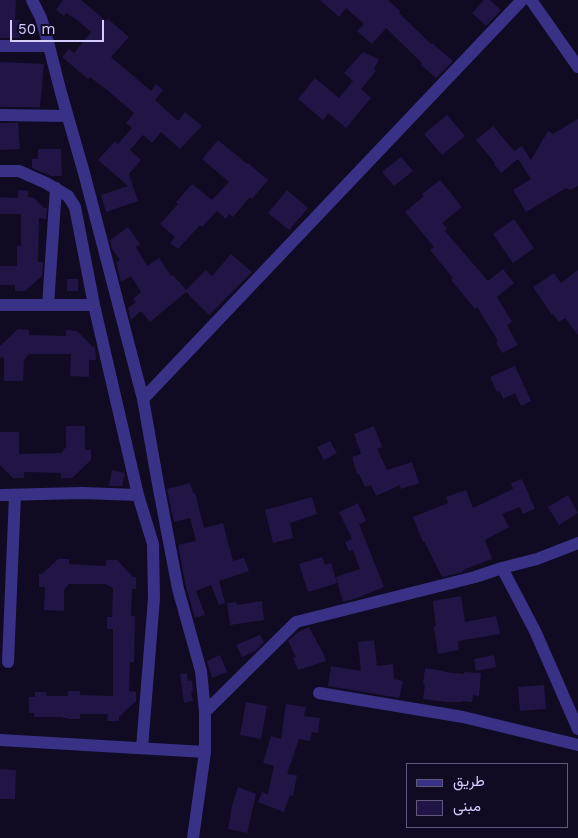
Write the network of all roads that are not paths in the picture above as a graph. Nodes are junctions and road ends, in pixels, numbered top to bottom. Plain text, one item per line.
1 (32, 0) edge
2 (522, 0) edge
3 (531, 0) edge
4 (0, 46) edge
5 (49, 46) junction
6 (578, 67) edge
7 (0, 116) edge
8 (67, 116) junction
9 (0, 171) edge
10 (56, 188) junction
11 (0, 305) edge
12 (48, 305) junction
13 (94, 305) junction
14 (143, 399) junction
15 (0, 495) edge
16 (15, 495) junction
17 (138, 495) junction
18 (578, 543) edge
19 (502, 568) junction
20 (8, 662) dead end
21 (319, 693) dead end
22 (205, 712) junction
23 (578, 729) edge
24 (0, 740) edge
25 (578, 745) edge
26 (142, 748) junction
27 (205, 752) junction
28 (193, 838) edge

1 - 5 street
2 - 14 street
3 - 6 street
4 - 5 street
5 - 8 street
7 - 8 street
8 - 14 street
9 - 10 street
10 - 12 street
10 - 13 street
11 - 12 street
12 - 13 street
13 - 17 street
14 - 22 street
15 - 16 street
16 - 17 street
16 - 20 street
17 - 26 street
18 - 19 street
19 - 22 street
19 - 23 street
21 - 25 street
22 - 27 street
24 - 26 street
26 - 27 street
27 - 28 street

